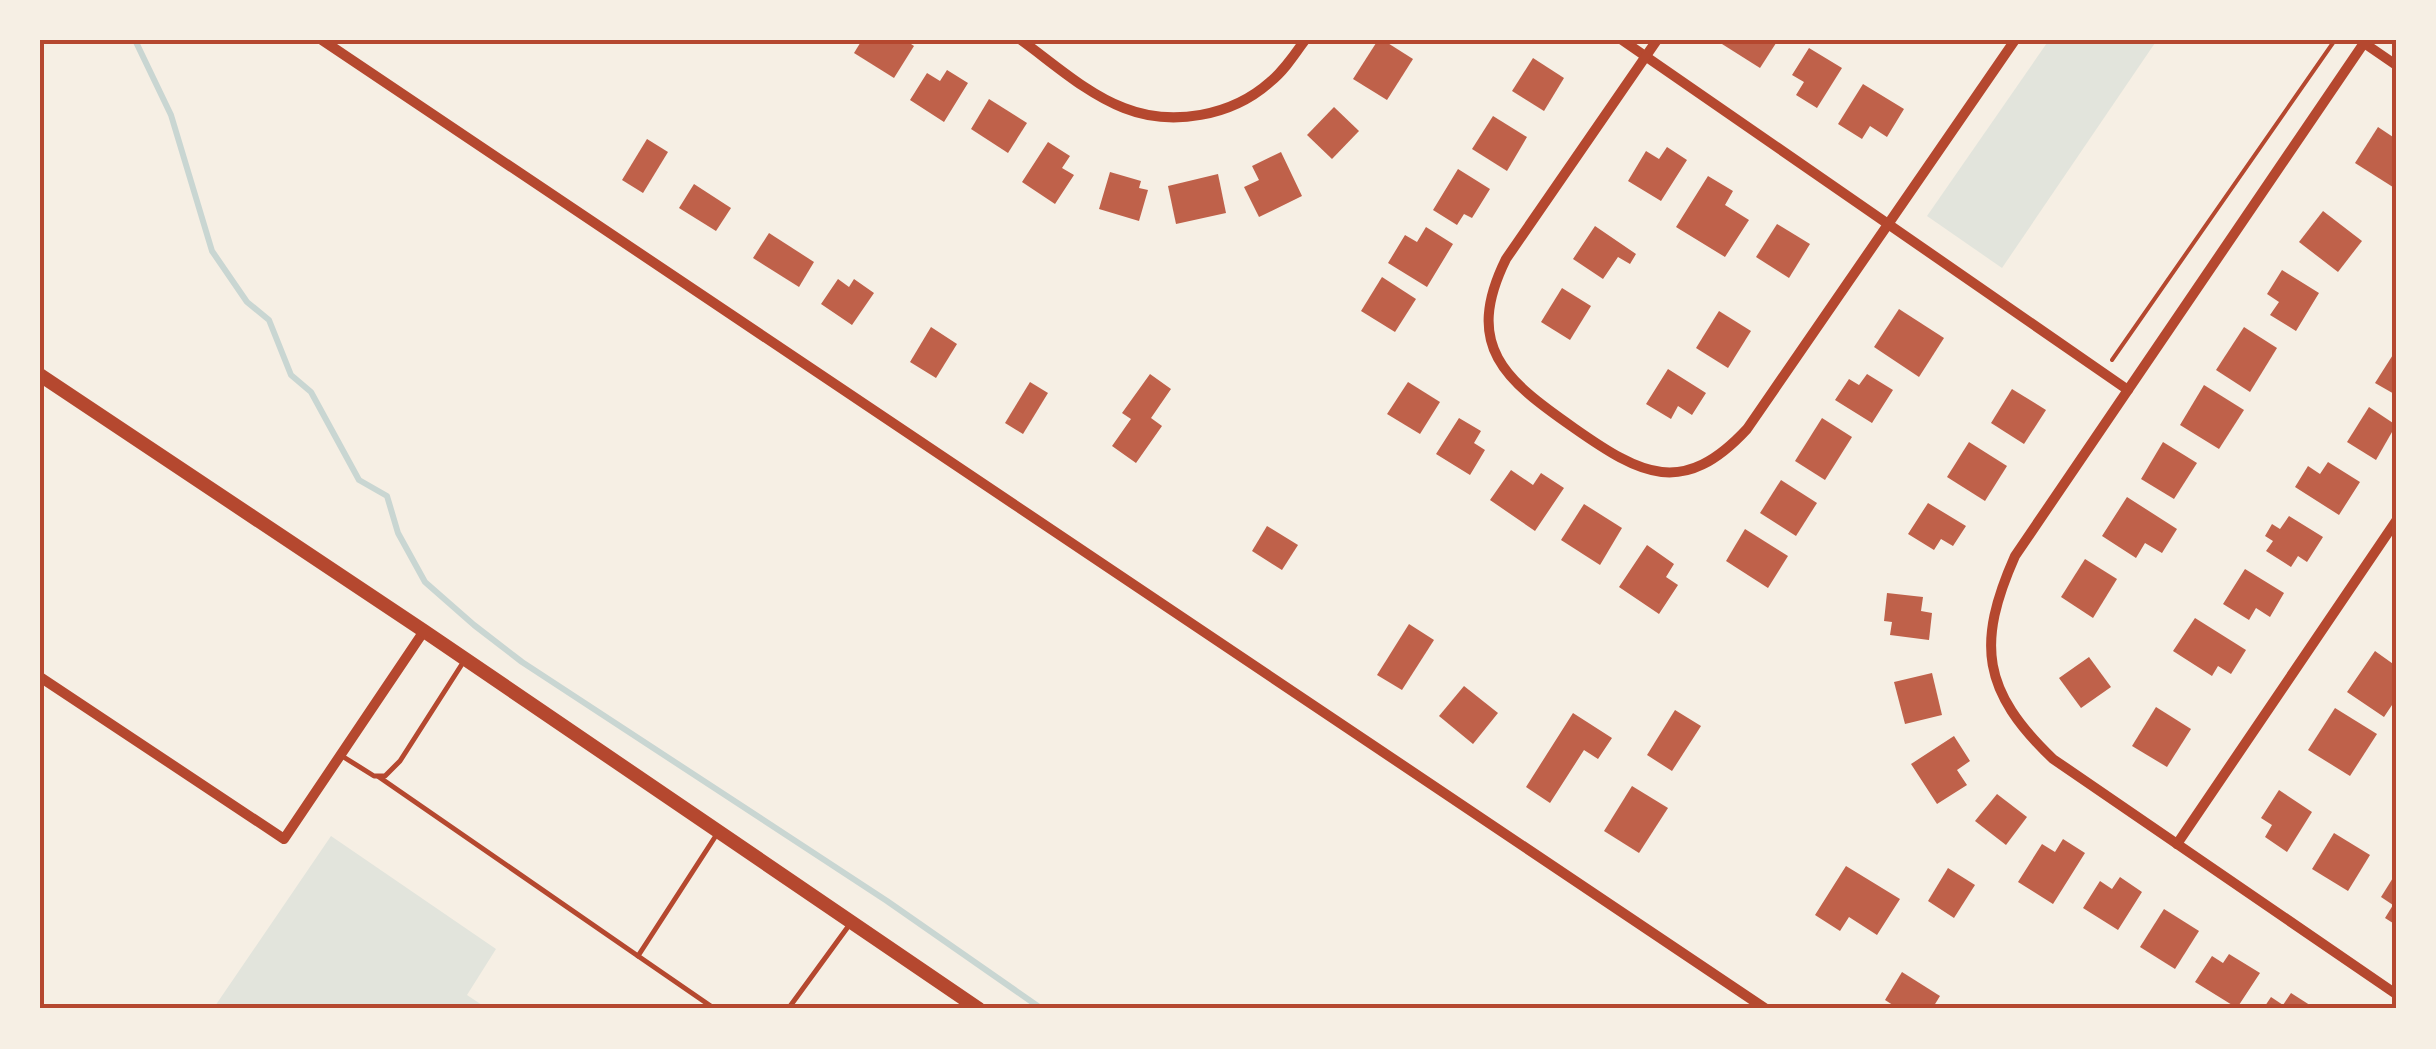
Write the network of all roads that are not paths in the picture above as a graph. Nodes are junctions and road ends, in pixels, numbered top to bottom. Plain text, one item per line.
1 (322, 40) edge
2 (1021, 40) edge
3 (1305, 40) edge
4 (1622, 40) edge
5 (1657, 40) edge
6 (2015, 40) edge
7 (2365, 41) edge
8 (1645, 56) junction
9 (2396, 65) edge
10 (1888, 224) junction
11 (40, 375) edge
12 (2128, 390) junction
13 (2396, 521) edge
14 (424, 631) junction
15 (465, 659) junction
16 (40, 677) edge
17 (340, 754) junction
18 (380, 777) junction
19 (719, 832) junction
20 (2176, 844) junction
21 (852, 922) junction
22 (638, 956) junction
23 (2396, 994) edge
24 (716, 1009) edge
25 (788, 1009) edge
26 (979, 1009) edge
27 (1766, 1009) edge

1 - 27 street
2 - 3 street
4 - 8 street
5 - 8 street
6 - 10 street
7 - 9 street
7 - 12 street
8 - 10 street
8 - 10 street
10 - 12 street
11 - 14 street
12 - 20 street
13 - 20 street
14 - 15 street
14 - 17 street
15 - 18 lane
15 - 19 street
16 - 17 street
17 - 18 lane
18 - 22 lane
19 - 21 street
19 - 22 lane
20 - 23 street
21 - 25 lane
21 - 26 street
22 - 24 lane

